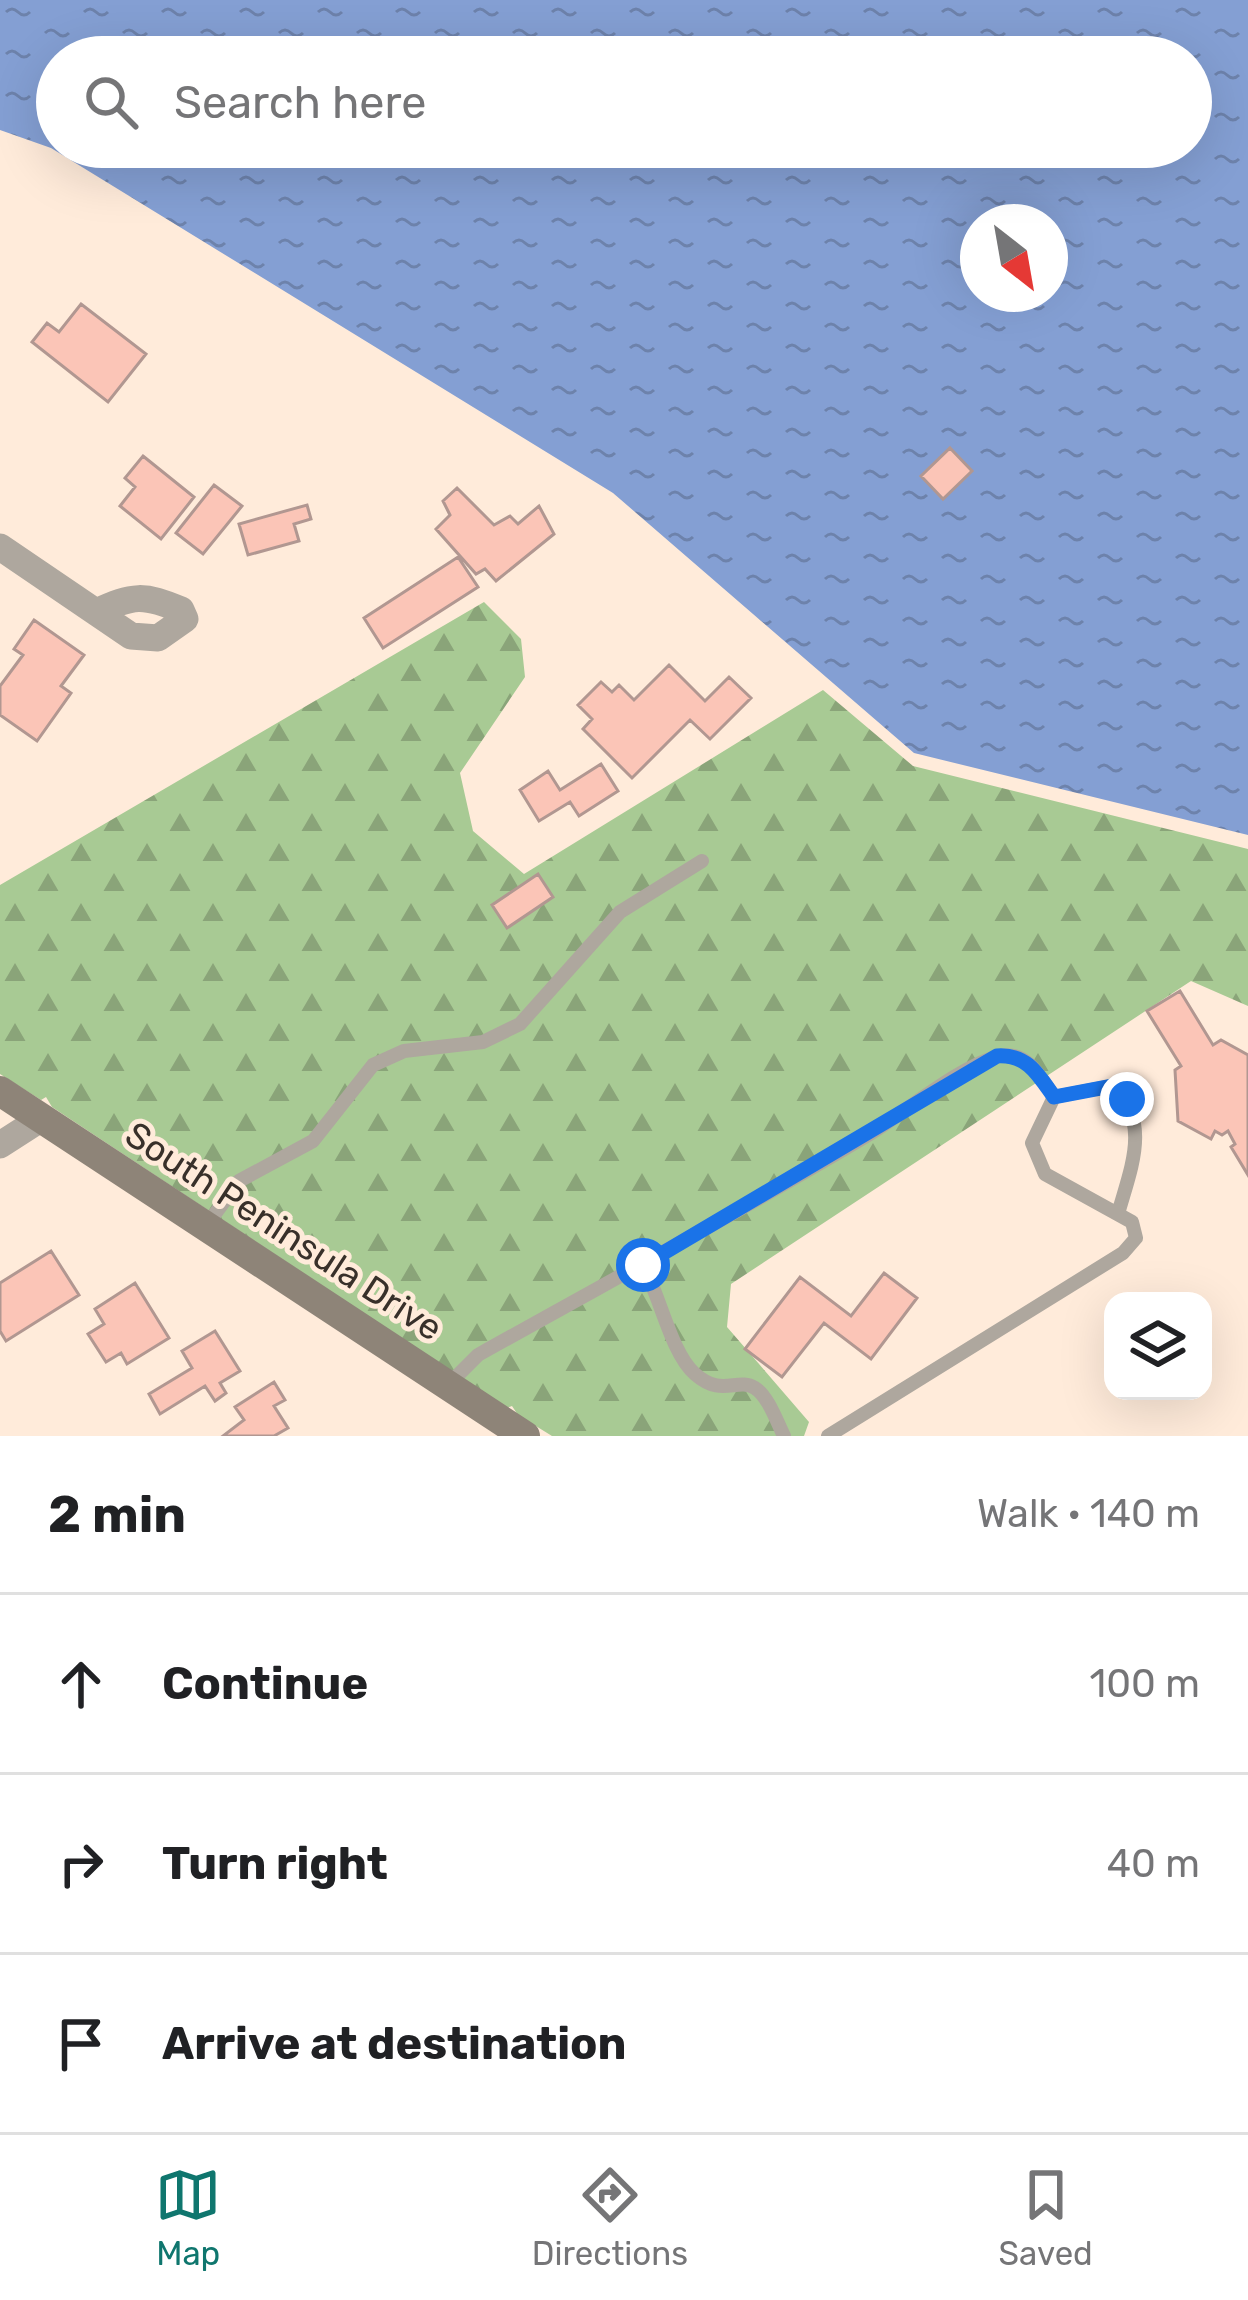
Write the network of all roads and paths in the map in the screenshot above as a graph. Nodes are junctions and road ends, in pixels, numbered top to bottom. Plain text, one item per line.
1 (0, 547) edge
2 (96, 612) dead end
3 (702, 861) dead end
4 (0, 1091) edge
5 (1054, 1097) junction
6 (42, 1118) junction
7 (0, 1145) edge
8 (1118, 1214) junction
9 (206, 1226) junction
10 (643, 1265) junction
11 (448, 1386) junction
12 (509, 1433) edge
13 (784, 1436) edge
14 (828, 1436) edge

1 - 2 street
3 - 9 lane
4 - 6 main road, South Peninsula Drive
5 - 8 lane
5 - 8 lane
5 - 10 lane
6 - 7 street
6 - 9 main road, South Peninsula Drive
8 - 14 lane
9 - 11 main road, South Peninsula Drive
10 - 11 lane
10 - 13 lane
11 - 12 main road, South Peninsula Drive

